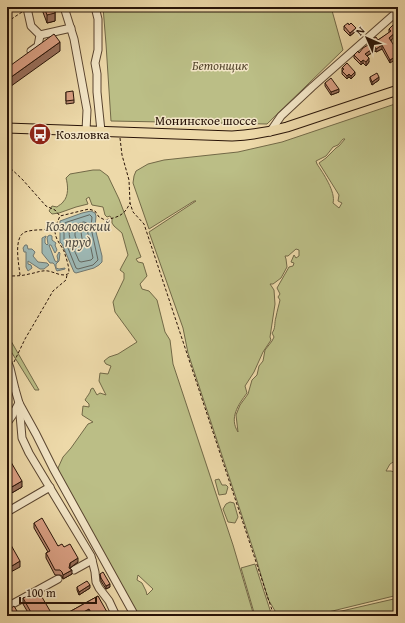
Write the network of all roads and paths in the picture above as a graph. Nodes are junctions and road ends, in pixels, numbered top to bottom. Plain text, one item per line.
1 (64, 7) edge
2 (95, 7) edge
3 (26, 8) edge
4 (398, 11) edge
5 (7, 18) edge
6 (9, 21) junction
7 (7, 22) edge
8 (71, 28) junction
9 (40, 35) junction
10 (7, 56) edge
11 (26, 56) edge
12 (13, 65) edge
13 (82, 84) junction
14 (74, 85) dead end
15 (398, 90) edge
16 (283, 104) dead end
17 (288, 110) junction
18 (287, 127) junction
19 (7, 128) edge
20 (86, 131) junction
21 (101, 131) junction
22 (119, 132) junction
23 (270, 132) junction
24 (7, 165) edge
25 (130, 203) junction
26 (60, 216) junction
27 (55, 230) junction
28 (67, 275) junction
29 (7, 276) edge
30 (20, 276) junction
31 (7, 360) edge
32 (10, 368) junction
33 (19, 403) junction
34 (7, 423) edge
35 (50, 487) junction
36 (7, 512) edge
37 (92, 560) junction
38 (74, 570) dead end
39 (58, 579) dead end
40 (7, 607) edge
41 (116, 616) edge
42 (135, 616) edge
43 (274, 616) edge

1 - 8 street
2 - 21 street
3 - 6 path
3 - 9 street
4 - 17 street
5 - 6 path
6 - 7 path
8 - 9 street
8 - 13 street
9 - 11 street
10 - 12 path
13 - 14 street
13 - 20 street
15 - 18 main road, Монинское шоссе
16 - 17 street
17 - 18 street
17 - 23 street
18 - 23 main road, Монинское шоссе
19 - 20 main road, Монинское шоссе
20 - 21 main road, Монинское шоссе
21 - 22 main road, Монинское шоссе
22 - 23 main road, Монинское шоссе
22 - 25 path
24 - 26 path
25 - 26 path
25 - 43 path
26 - 27 path
27 - 28 path
27 - 30 path
28 - 30 path
28 - 32 path
29 - 30 path
31 - 32 street
32 - 33 street
33 - 34 street
33 - 35 street
33 - 42 street
35 - 36 street
35 - 37 street
37 - 38 street
37 - 41 street
39 - 40 street

